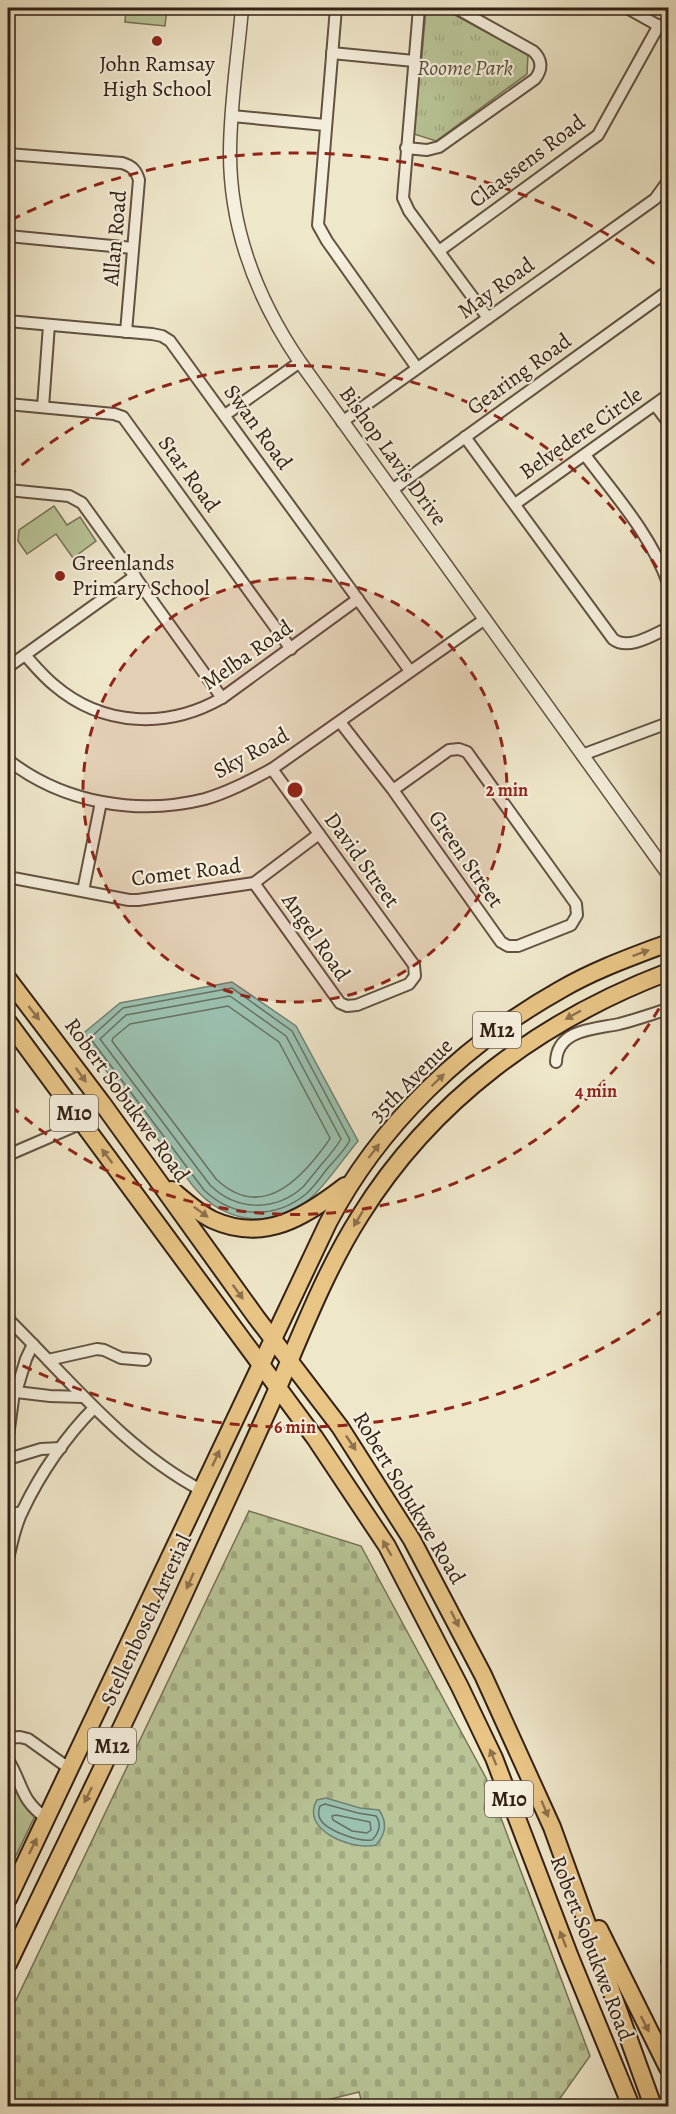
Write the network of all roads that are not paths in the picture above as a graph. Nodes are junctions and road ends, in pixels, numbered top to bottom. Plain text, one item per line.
1 (242, 8) edge
2 (336, 8) edge
3 (419, 8) edge
4 (456, 8) edge
5 (627, 8) edge
6 (664, 28) edge
7 (332, 53) junction
8 (414, 61) junction
9 (232, 116) junction
10 (325, 125) junction
11 (406, 148) junction
12 (8, 154) edge
13 (669, 181) edge
14 (8, 236) edge
15 (133, 248) junction
16 (439, 251) junction
17 (669, 291) edge
18 (488, 318) junction
19 (8, 321) edge
20 (49, 325) junction
21 (126, 332) junction
22 (300, 362) junction
23 (417, 368) junction
24 (669, 395) edge
25 (8, 404) edge
26 (655, 405) junction
27 (43, 407) junction
28 (225, 415) junction
29 (342, 422) junction
30 (669, 422) edge
31 (465, 437) junction
32 (585, 455) junction
33 (8, 490) edge
34 (392, 490) junction
35 (515, 504) junction
36 (135, 576) junction
37 (669, 583) edge
38 (358, 599) junction
39 (485, 619) junction
40 (669, 628) edge
41 (291, 648) junction
42 (25, 655) junction
43 (8, 668) edge
44 (410, 671) junction
45 (222, 698) junction
46 (340, 722) junction
47 (669, 723) edge
48 (582, 755) junction
49 (8, 760) edge
50 (273, 769) junction
51 (393, 790) junction
52 (100, 802) junction
53 (320, 834) junction
54 (8, 874) edge
55 (669, 874) edge
56 (254, 883) junction
57 (83, 891) junction
58 (669, 943) edge
59 (669, 972) edge
60 (415, 976) joint
61 (8, 979) edge
62 (669, 1010) edge
63 (8, 1022) edge
64 (556, 1062) dead end
65 (82, 1123) junction
66 (8, 1155) edge
67 (154, 1176) junction
68 (351, 1181) junction
69 (8, 1319) edge
70 (273, 1338) junction
71 (33, 1344) junction
72 (290, 1359) junction
73 (48, 1360) junction
74 (145, 1360) dead end
75 (261, 1366) junction
76 (277, 1388) junction
77 (13, 1392) edge
78 (83, 1397) junction
79 (94, 1408) junction
80 (8, 1436) edge
81 (61, 1448) junction
82 (8, 1459) edge
83 (201, 1490) junction
84 (22, 1512) junction
85 (8, 1515) edge
86 (8, 1559) edge
87 (8, 1738) edge
88 (8, 1760) edge
89 (70, 1769) junction
90 (46, 1818) junction
91 (564, 1858) junction
92 (8, 1899) edge
93 (8, 1964) edge
94 (669, 2068) edge
95 (631, 2106) edge
96 (653, 2106) edge

1 - 9 street, Bishop Lavis Drive
2 - 7 street
3 - 8 street
4 - 11 street
5 - 6 street
6 - 16 street, Claassens Road
7 - 8 street
7 - 10 street
8 - 11 street
9 - 10 street
9 - 22 street, Bishop Lavis Drive
10 - 23 street
11 - 16 street
12 - 15 street, Allan Road
13 - 18 street, May Road
14 - 15 street
15 - 21 street, Allan Road
16 - 18 street
17 - 31 street, Gearing Road
18 - 23 street, May Road
19 - 20 street, Swan Road
20 - 21 street, Swan Road
20 - 27 street
21 - 28 street, Swan Road
22 - 28 street
22 - 29 street, Bishop Lavis Drive
23 - 29 street, May Road
24 - 26 street, Belvedere Circle
25 - 27 street, Star Road
26 - 30 street
26 - 32 street, Belvedere Circle
27 - 41 street, Star Road
28 - 38 street, Swan Road
29 - 34 street, Bishop Lavis Drive
31 - 34 street, Gearing Road
31 - 35 street, Belvedere Circle
32 - 35 street, Belvedere Circle
32 - 37 street
33 - 36 street
34 - 39 street, Bishop Lavis Drive
35 - 40 street, Belvedere Circle
36 - 42 street
36 - 45 street
38 - 41 street, Melba Road
38 - 44 street, Swan Road
39 - 44 street, Sky Road
39 - 48 street, Bishop Lavis Drive
41 - 45 street, Melba Road
42 - 43 street
42 - 45 street, Melba Road
44 - 46 street, Sky Road
46 - 50 street, Sky Road
46 - 51 street, Green Street
47 - 48 street
48 - 55 street, Bishop Lavis Drive
49 - 52 street, Sky Road
50 - 52 street, Sky Road
50 - 53 street, David Street
51 - 51 street, Green Street
52 - 57 street
53 - 56 street, Comet Road
53 - 60 street, David Street
54 - 57 street, Comet Road
56 - 57 street, Comet Road
56 - 60 street, Angel Road
68 -> 58 main road, 35th Avenue / M12
59 -> 72 main road, 35th Avenue / M12
61 -> 67 main road, Robert Sobukwe Road / M10
62 - 64 street
63 - 65 main road, Robert Sobukwe Road / M10
65 - 66 street
75 -> 65 main road, Robert Sobukwe Road / M10
67 -> 68 main road
67 -> 70 main road, Robert Sobukwe Road / M10
68 - 70 main road, 35th Avenue / M12
69 - 71 street
70 - 72 main road, Robert Sobukwe Road / M10
70 - 75 main road, Stellenbosch Arterial / M12
71 - 73 street
71 - 77 street
72 - 76 main road, Stellenbosch Arterial / M12
72 -> 91 main road, Robert Sobukwe Road / M10
73 - 74 street
73 - 78 street
75 - 76 main road, Robert Sobukwe Road / M10
83 -> 75 main road, Stellenbosch Arterial / M12
76 -> 93 main road, Stellenbosch Arterial / M12
95 -> 76 main road, Robert Sobukwe Road / M10
77 - 78 street
77 - 80 street
78 - 79 street
79 - 81 street
79 - 83 street
81 - 82 street
81 - 84 street
83 - 89 main road, Stellenbosch Arterial / M12
84 - 85 street
84 - 86 street
87 - 89 street
88 - 90 street
89 - 90 main road, Stellenbosch Arterial / M12
92 -> 90 main road, Stellenbosch Arterial / M12
91 -> 94 main road
91 - 96 main road, Robert Sobukwe Road / M10

